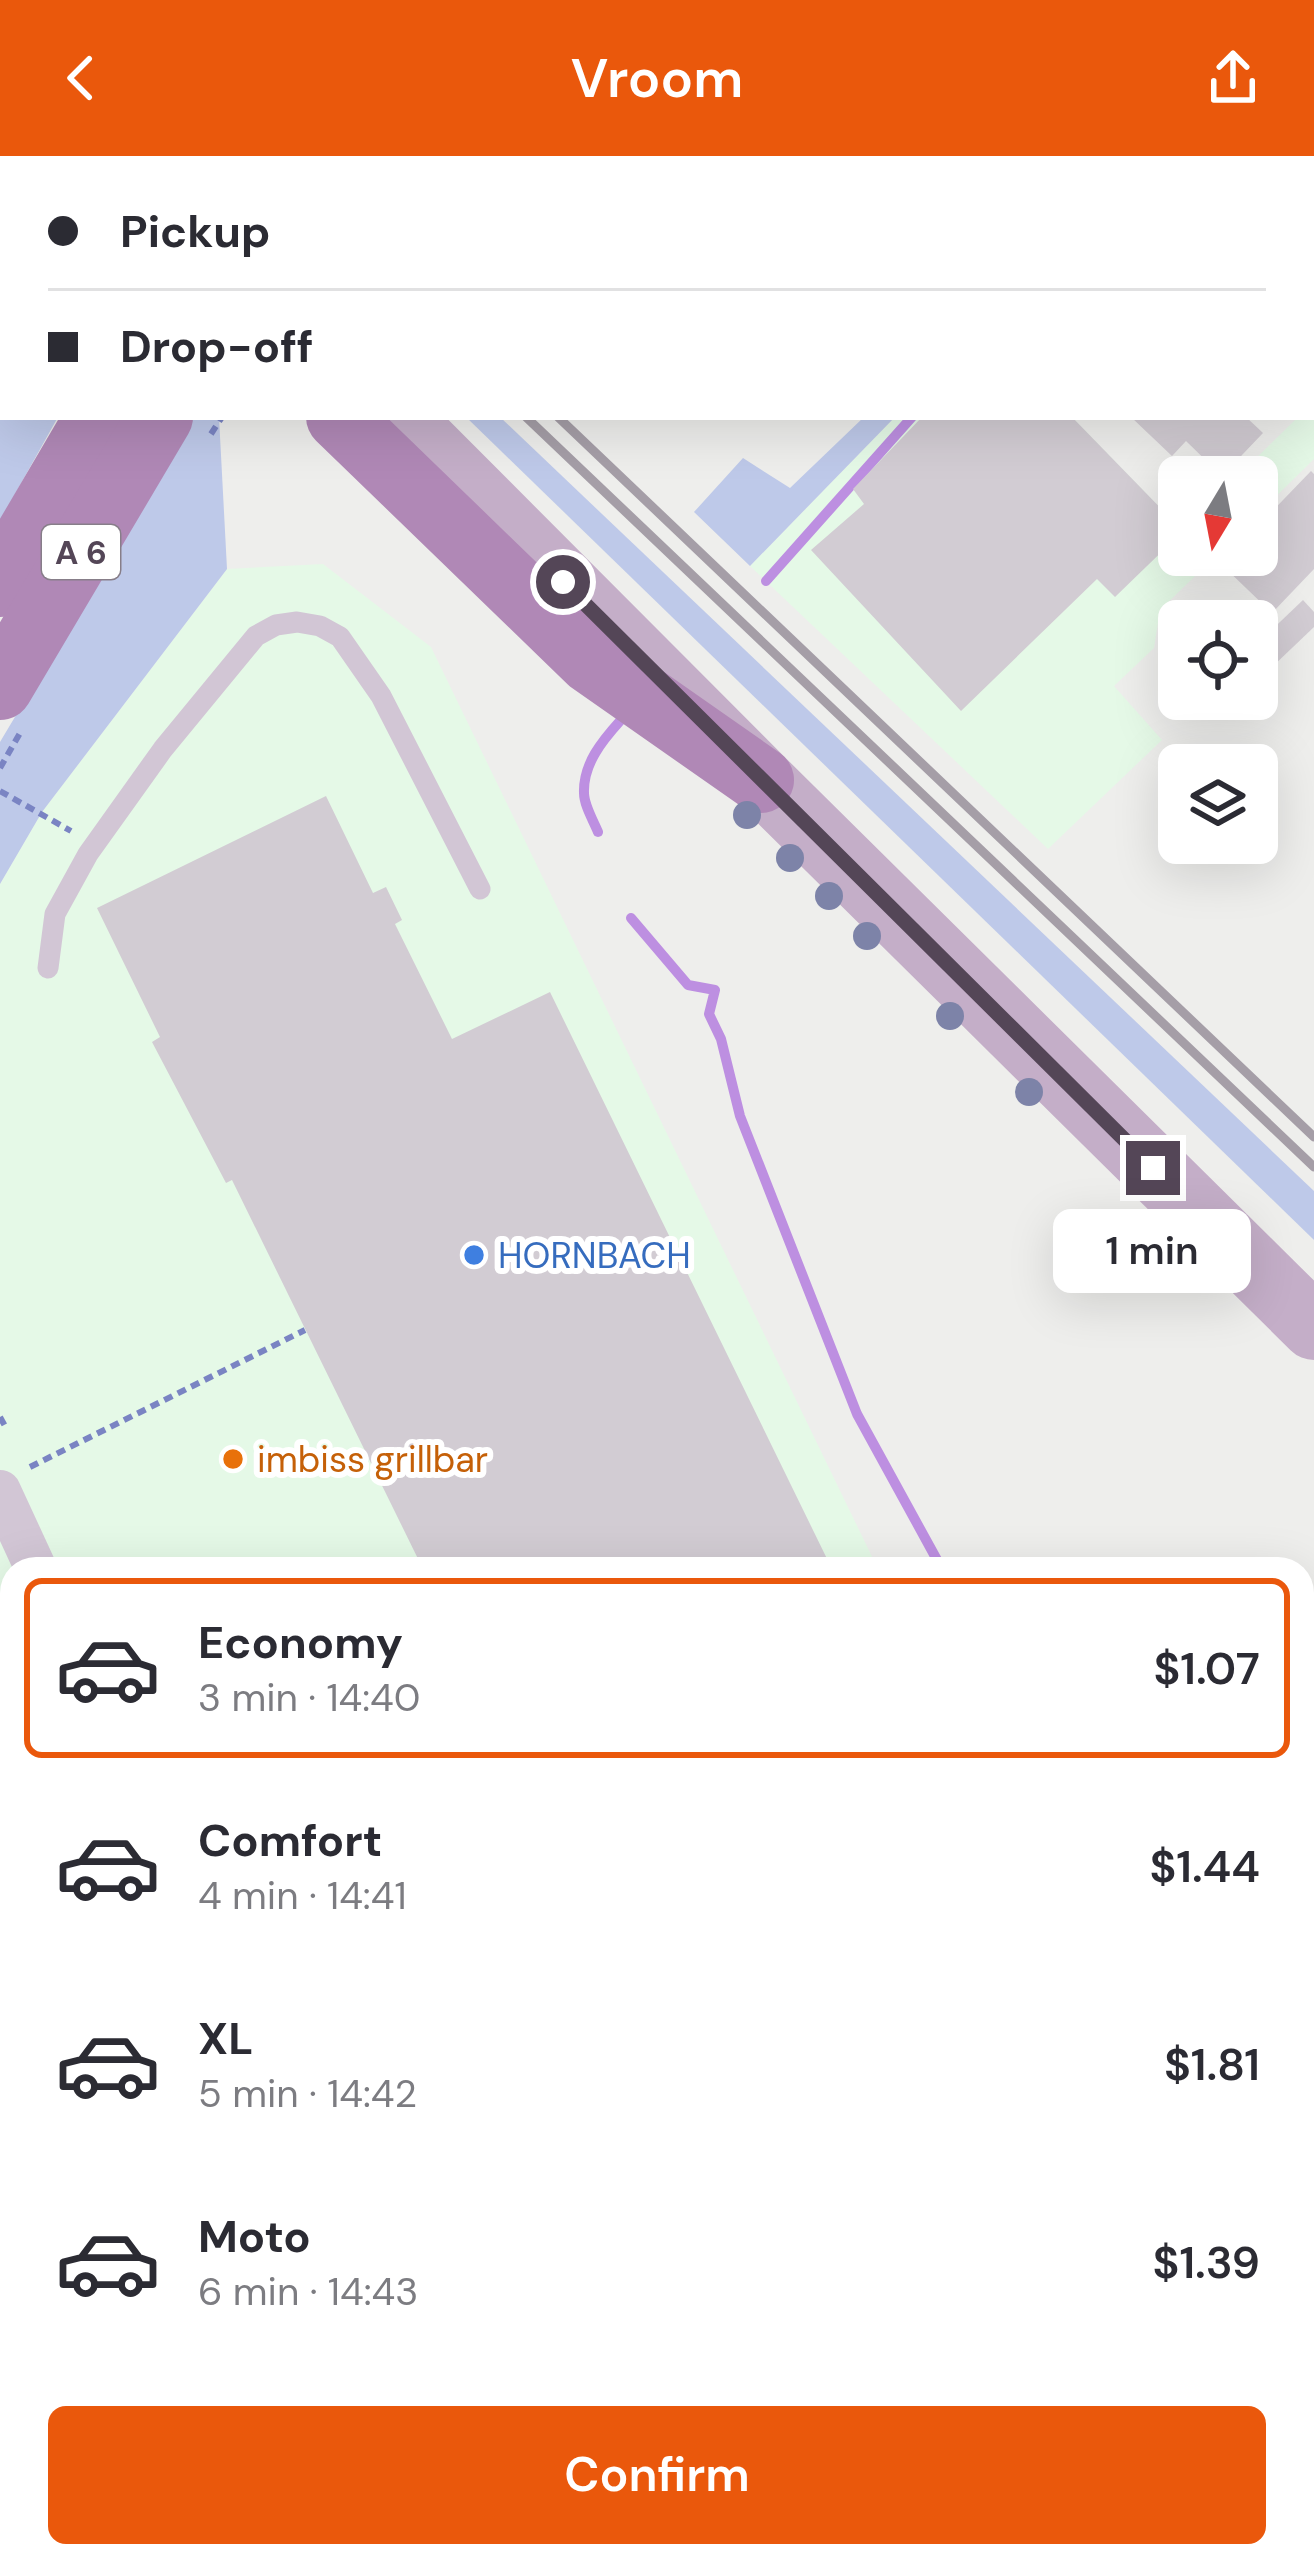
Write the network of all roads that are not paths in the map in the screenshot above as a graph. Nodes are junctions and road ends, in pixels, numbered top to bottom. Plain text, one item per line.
1 (71, 420) edge
2 (96, 420) edge
3 (133, 420) edge
4 (158, 420) edge
5 (342, 420) edge
6 (402, 420) edge
7 (0, 548) edge
8 (0, 584) edge
9 (0, 650) edge
10 (0, 687) edge
11 (760, 780) junction
12 (480, 889) dead end
13 (48, 968) dead end
14 (1314, 1328) edge
15 (15, 1479) edge
16 (34, 1557) edge

1 - 7 highway, A 6
2 - 8 highway, A 6
3 - 9 highway, A 6
4 - 10 highway, A 6
5 - 11 highway
6 - 11 main road
11 - 14 main road
12 - 13 lane
15 - 16 street

